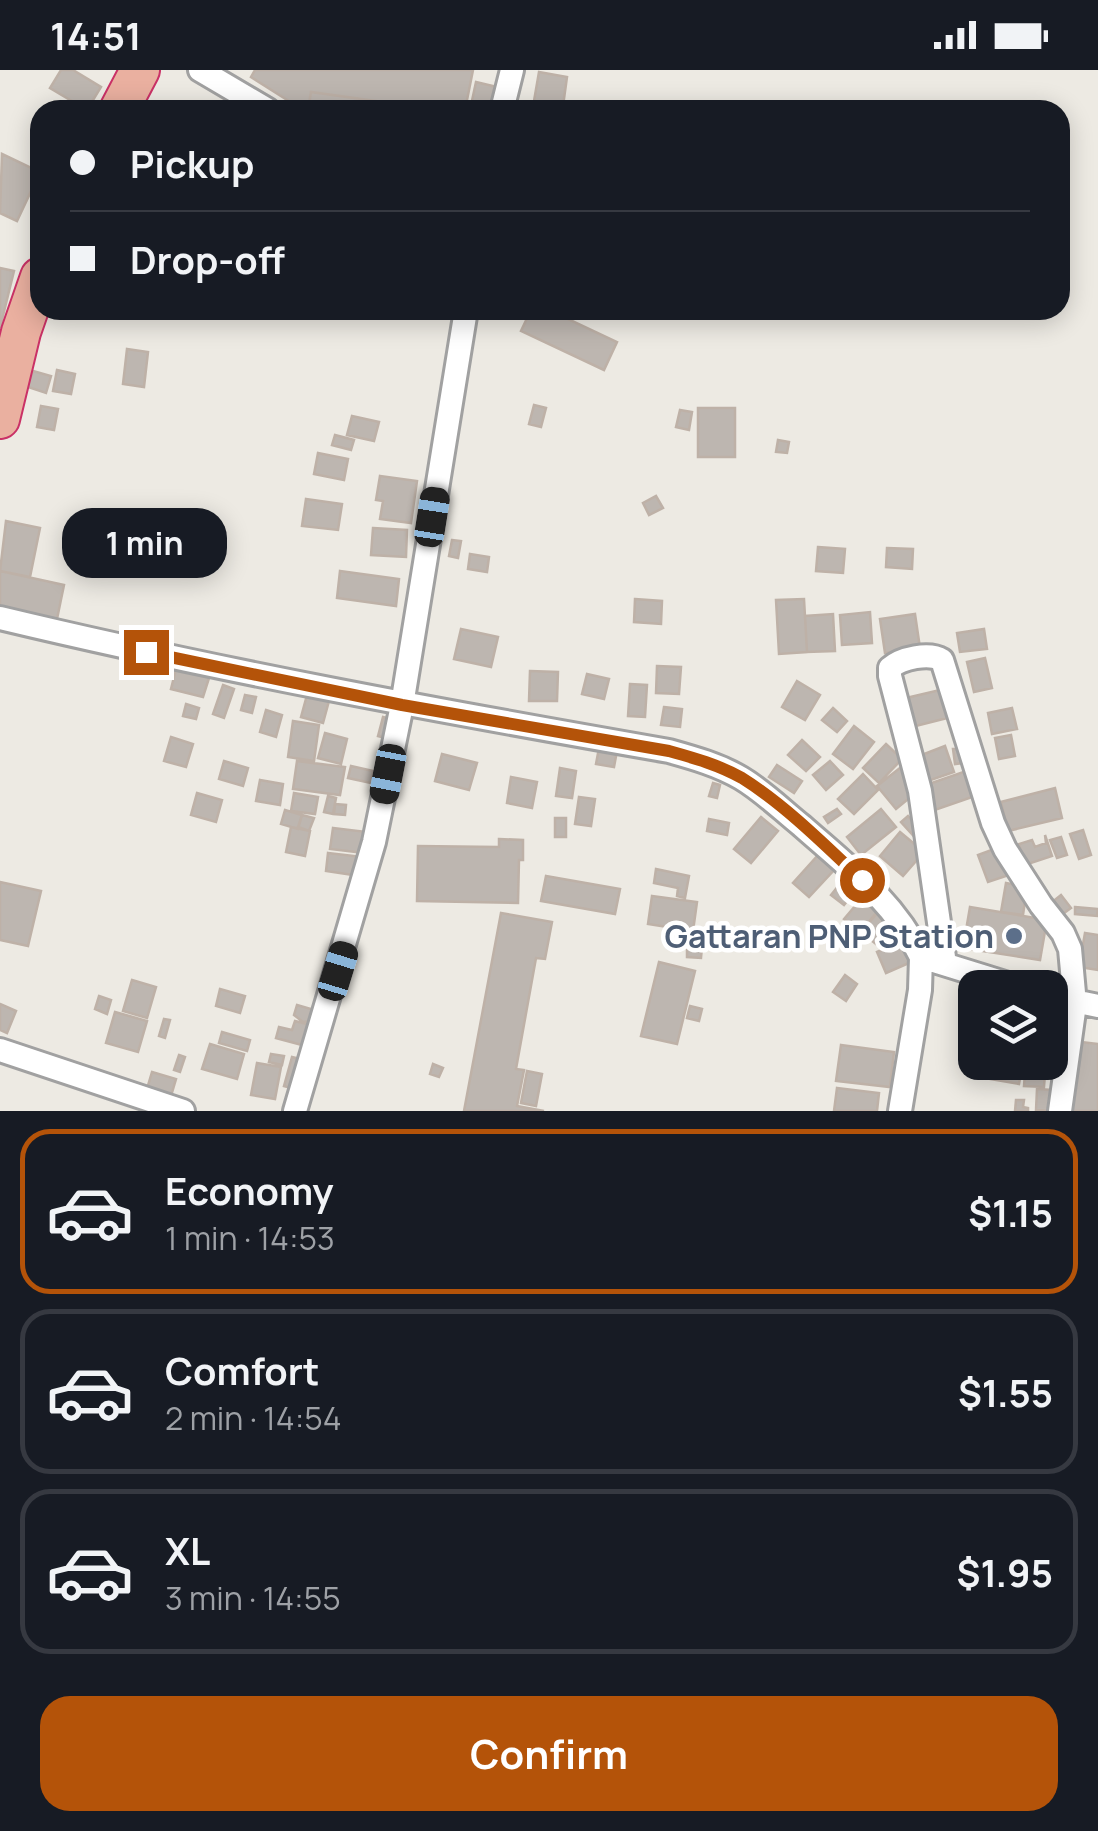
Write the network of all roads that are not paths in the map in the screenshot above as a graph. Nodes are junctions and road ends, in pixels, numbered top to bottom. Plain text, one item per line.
1 (140, 70) edge
2 (200, 70) edge
3 (512, 70) edge
4 (124, 100) edge
5 (251, 100) edge
6 (504, 100) edge
7 (30, 306) edge
8 (464, 320) edge
9 (0, 418) edge
10 (0, 618) edge
11 (402, 705) junction
12 (920, 956) junction
13 (946, 964) junction
14 (965, 970) edge
15 (1086, 1005) edge
16 (0, 1050) edge
17 (184, 1111) edge
18 (295, 1111) edge
19 (900, 1111) edge
20 (1060, 1111) edge

1 - 4 highway
2 - 5 street
3 - 6 street
7 - 9 highway
8 - 11 street
10 - 11 street
11 - 12 street
11 - 18 street
12 - 13 street
12 - 19 street
13 - 14 street
13 - 15 street
15 - 20 street
16 - 17 street

